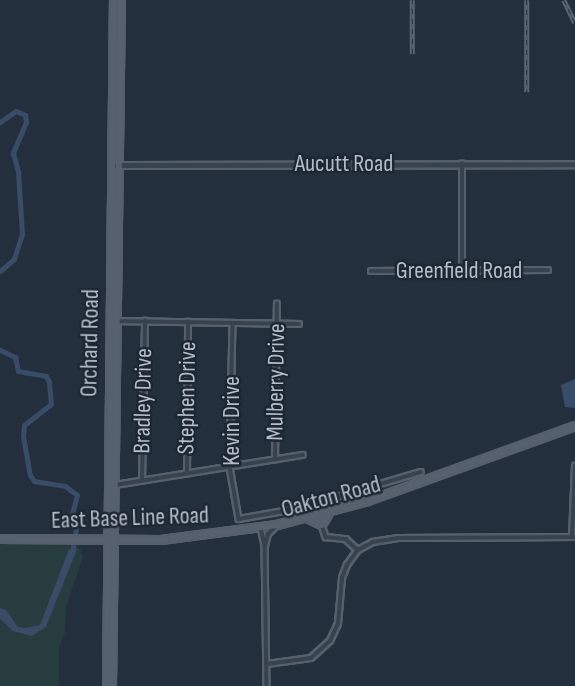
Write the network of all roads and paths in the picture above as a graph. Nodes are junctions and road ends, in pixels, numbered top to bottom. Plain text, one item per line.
1 (114, 0) edge
2 (121, 0) edge
3 (462, 164) junction
4 (575, 164) edge
5 (116, 165) junction
6 (371, 271) dead end
7 (462, 271) junction
8 (548, 271) dead end
9 (277, 304) dead end
10 (113, 321) junction
11 (145, 321) junction
12 (188, 322) junction
13 (233, 323) junction
14 (276, 324) junction
15 (299, 324) dead end
16 (575, 426) edge
17 (303, 455) dead end
18 (275, 460) junction
19 (575, 466) edge
20 (230, 467) junction
21 (421, 472) dead end
22 (187, 474) junction
23 (142, 481) junction
24 (115, 485) junction
25 (328, 513) junction
26 (239, 519) joint
27 (303, 519) junction
28 (277, 525) junction
29 (322, 525) junction
30 (261, 528) junction
31 (574, 537) edge
32 (0, 539) edge
33 (111, 540) junction
34 (265, 546) junction
35 (358, 550) junction
36 (267, 664) junction
37 (110, 686) edge
38 (267, 686) edge

1 - 5 main road, Orchard Road
2 - 5 main road, Orchard Road
3 - 4 street, Aucutt Road
3 - 5 street, Aucutt Road
3 - 7 street
5 - 10 main road, Orchard Road
6 - 7 street, Greenfield Road
7 - 8 street, Greenfield Road
9 - 14 street, Mulberry Drive
10 - 11 street
10 - 24 main road, Orchard Road
10 - 33 main road, Orchard Road
11 - 12 street
11 - 23 street, Bradley Drive
12 - 13 street
12 - 22 street, Stephen Drive
13 - 14 street
13 - 20 street, Kevin Drive
14 - 15 street
14 - 18 street, Mulberry Drive
16 - 25 main road, East Base Line Road
17 - 18 street
18 - 20 street
19 - 31 street
20 - 22 street
20 - 26 street, Kevin Drive
21 - 26 street, Oakton Road
22 - 23 street
23 - 24 street
24 - 33 main road, Orchard Road
25 - 27 main road, East Base Line Road
25 - 29 main road
27 - 28 main road, East Base Line Road
27 - 29 main road
28 - 30 main road, East Base Line Road
28 - 34 street
29 - 35 street
30 - 33 main road, East Base Line Road
30 - 34 street
31 - 35 street
32 - 33 main road, East Base Line Road
33 - 37 main road, Orchard Road
34 - 36 street
35 - 36 street
36 - 38 street

